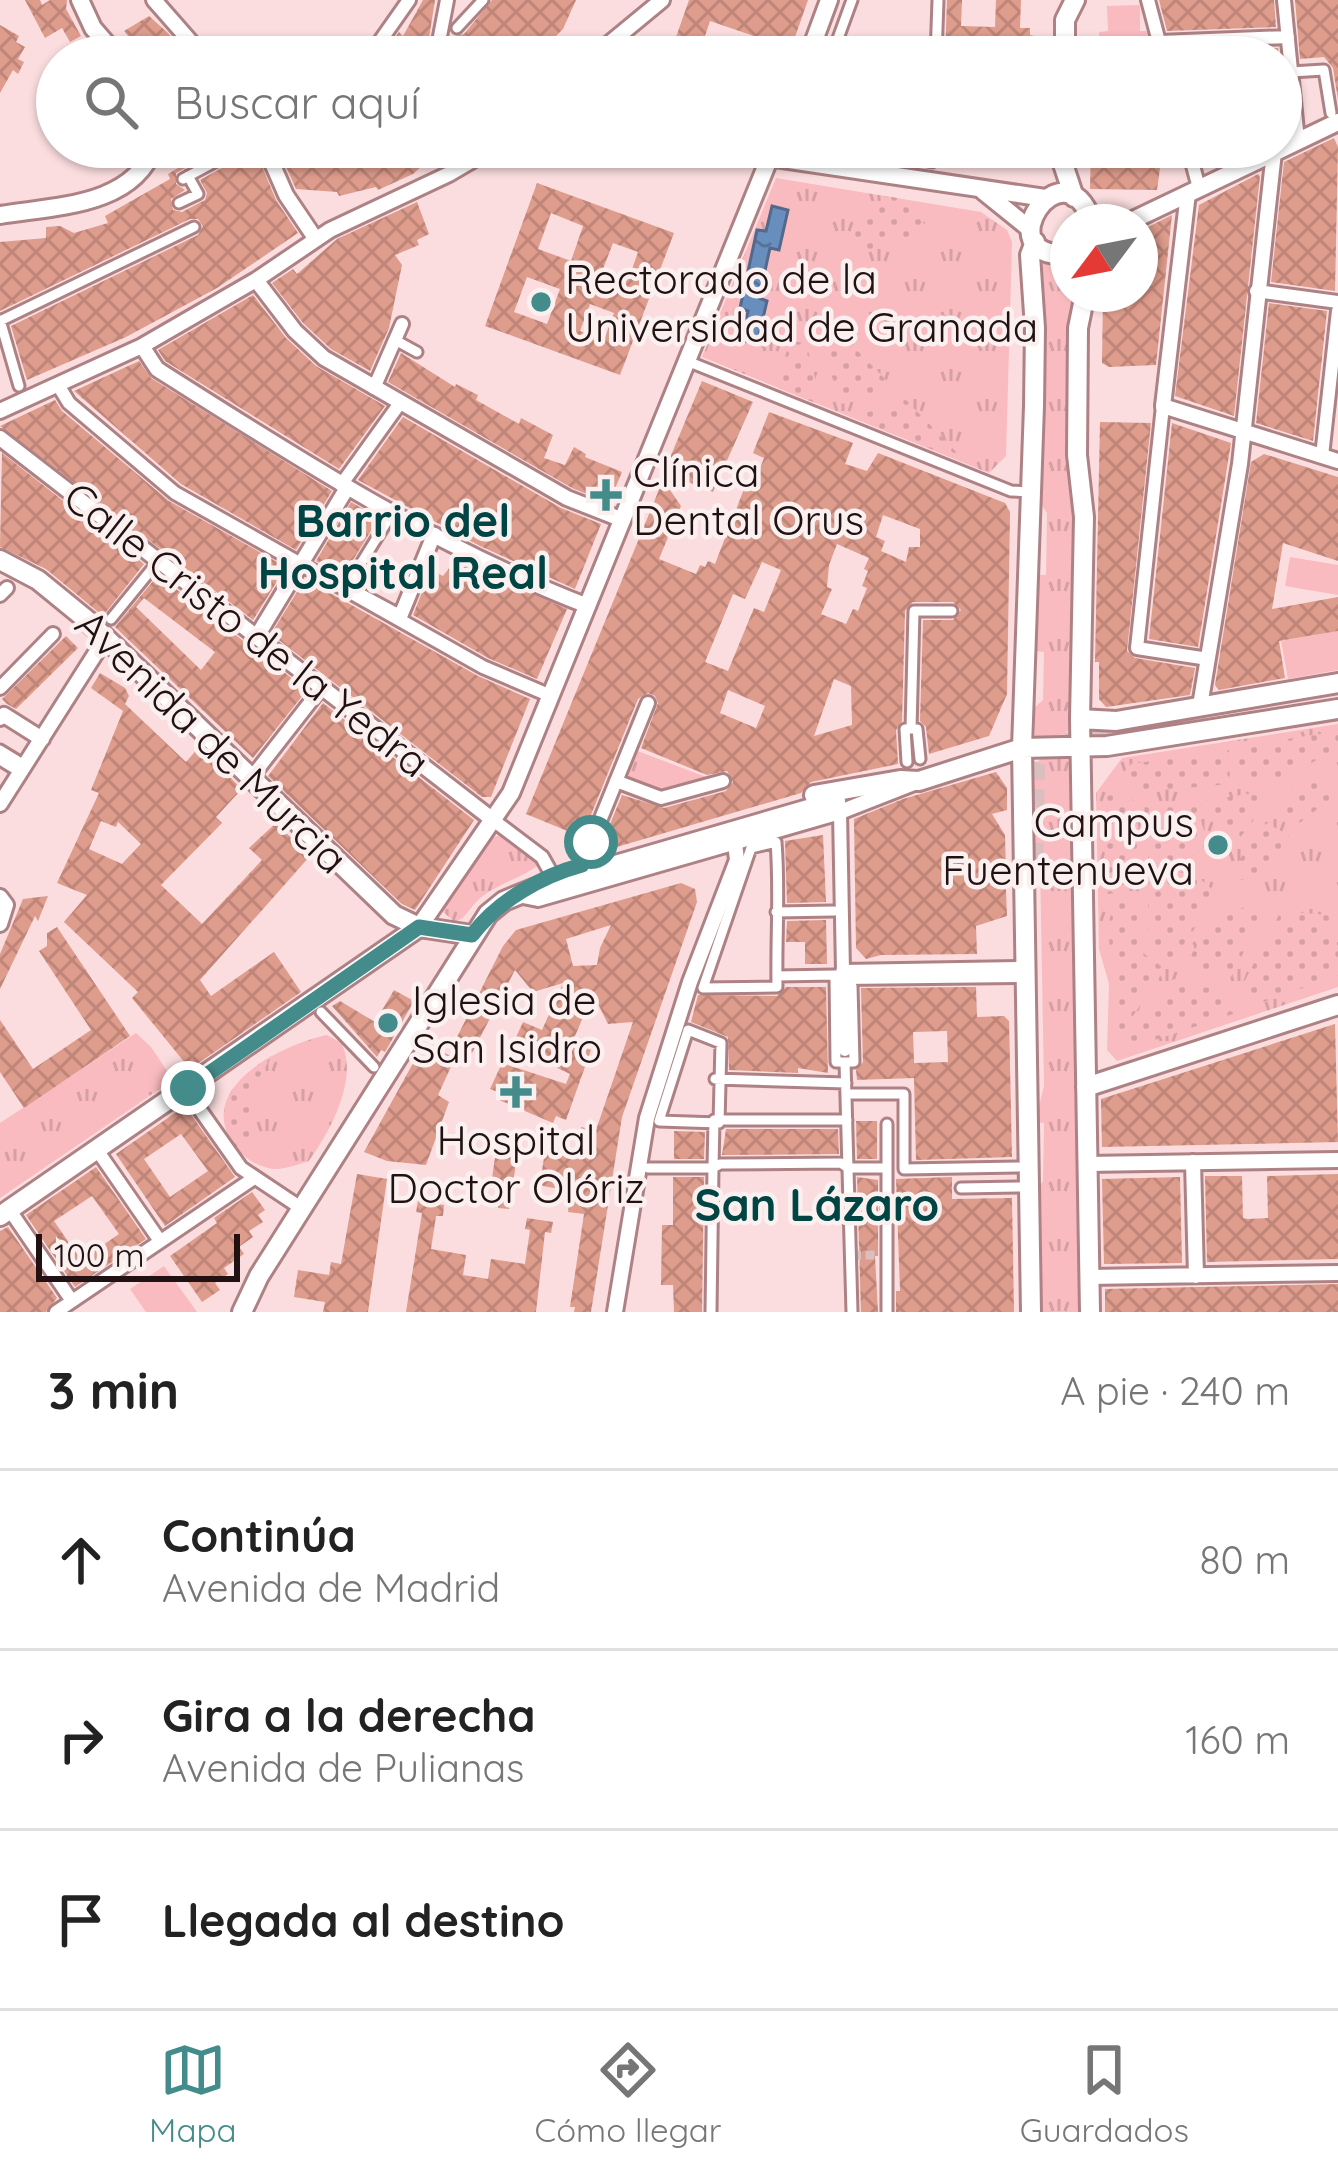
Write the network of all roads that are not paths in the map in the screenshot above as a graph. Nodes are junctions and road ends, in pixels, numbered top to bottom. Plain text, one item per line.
1 (80, 0) edge
2 (154, 0) edge
3 (410, 0) edge
4 (447, 0) edge
5 (483, 0) edge
6 (662, 0) edge
7 (829, 0) edge
8 (852, 0) edge
9 (938, 0) edge
10 (1148, 0) edge
11 (1284, 0) edge
12 (1069, 4) edge
13 (457, 28) dead end
14 (100, 36) edge
15 (185, 36) edge
16 (384, 36) edge
17 (440, 36) edge
18 (618, 36) edge
19 (816, 36) edge
20 (839, 36) edge
21 (937, 36) edge
22 (1067, 36) edge
23 (1157, 36) edge
24 (1288, 36) edge
25 (1302, 71) edge
26 (1335, 124) edge
27 (1302, 139) edge
28 (144, 168) edge
29 (203, 168) edge
30 (274, 168) edge
31 (453, 168) edge
32 (765, 168) edge
33 (865, 168) edge
34 (1058, 168) edge
35 (1067, 168) edge
36 (1191, 168) edge
37 (1240, 168) edge
38 (1272, 168) edge
39 (977, 187) junction
40 (1194, 190) junction
41 (1047, 197) junction
42 (1074, 197) junction
43 (179, 203) dead end
44 (1083, 204) edge
45 (1158, 208) edge
46 (0, 215) edge
47 (194, 227) dead end
48 (1033, 236) junction
49 (315, 238) junction
50 (1050, 251) edge
51 (256, 280) junction
52 (1256, 291) junction
53 (1338, 302) edge
54 (1338, 311) edge
55 (1081, 312) edge
56 (0, 321) edge
57 (402, 324) dead end
58 (395, 340) junction
59 (142, 346) junction
60 (417, 352) dead end
61 (687, 362) junction
62 (58, 385) junction
63 (19, 386) dead end
64 (374, 388) junction
65 (400, 403) junction
66 (1163, 406) junction
67 (0, 411) edge
68 (1244, 431) junction
69 (1, 443) edge
70 (1322, 456) junction
71 (1338, 461) edge
72 (344, 486) junction
73 (1033, 492) junction
74 (622, 520) junction
75 (435, 534) junction
76 (0, 560) edge
77 (300, 565) junction
78 (151, 570) dead end
79 (347, 586) joint
80 (587, 606) junction
81 (952, 610) dead end
82 (400, 619) junction
83 (109, 628) junction
84 (53, 634) dead end
85 (257, 636) junction
86 (1208, 659) junction
87 (1338, 683) edge
88 (322, 687) junction
89 (0, 688) edge
90 (1338, 696) edge
91 (550, 697) junction
92 (648, 703) dead end
93 (1200, 706) junction
94 (1338, 709) edge
95 (1, 713) edge
96 (1080, 719) junction
97 (1116, 721) junction
98 (1137, 727) tunnel mouth
99 (911, 729) junction
100 (42, 739) junction
101 (1022, 748) junction
102 (0, 750) edge
103 (1081, 753) junction
104 (920, 759) dead end
105 (0, 760) edge
106 (908, 762) dead end
107 (251, 778) junction
108 (616, 781) junction
109 (724, 781) dead end
110 (920, 781) junction
111 (0, 804) edge
112 (838, 807) junction
113 (493, 820) junction
114 (735, 843) junction
115 (1034, 861) tunnel mouth
116 (582, 865) junction
117 (550, 873) junction
118 (525, 892) junction
119 (3, 901) edge
120 (834, 911) dead end
121 (776, 912) junction
122 (0, 924) edge
123 (419, 927) junction
124 (472, 935) junction
125 (1025, 972) junction
126 (777, 976) junction
127 (843, 977) junction
128 (1338, 1005) edge
129 (320, 1012) dead end
130 (845, 1056) joint
131 (1026, 1061) junction
132 (374, 1067) dead end
133 (718, 1079) junction
134 (1085, 1087) junction
135 (846, 1088) junction
136 (186, 1090) junction
137 (847, 1120) junction
138 (716, 1122) junction
139 (887, 1124) dead end
140 (98, 1150) junction
141 (1338, 1160) edge
142 (1193, 1162) junction
143 (1087, 1164) junction
144 (961, 1167) junction
145 (1018, 1167) dead end
146 (648, 1168) dead end
147 (713, 1168) junction
148 (848, 1168) junction
149 (886, 1168) junction
150 (254, 1178) junction
151 (1019, 1187) dead end
152 (301, 1208) junction
153 (4, 1212) edge
154 (160, 1240) junction
155 (1338, 1273) edge
156 (1196, 1276) junction
157 (1090, 1277) junction
158 (72, 1301) junction
159 (56, 1312) edge
160 (242, 1312) edge
161 (615, 1312) edge
162 (711, 1312) edge
163 (852, 1312) edge
164 (887, 1312) edge
165 (1031, 1312) edge
166 (1090, 1312) edge

1 - 14 main road
2 - 15 street
3 - 16 street
4 - 17 street
5 - 13 street
6 - 18 street
7 - 19 main road
8 - 20 street
9 - 21 street
10 - 23 street
11 - 24 street
12 - 22 main road
25 - 26 street
26 - 27 main road
28 - 46 main road
29 - 43 street
30 - 49 street
31 - 49 street
32 - 61 main road
33 - 39 main road
34 - 41 main road
35 - 42 main road
36 - 40 street
37 - 40 main road
38 - 52 street
39 - 41 main road
39 - 48 main road
40 - 45 main road
40 - 66 street
41 - 42 main road
41 - 48 main road
42 - 44 main road
47 - 56 street
48 - 50 main road
48 - 73 main road
49 - 51 street
51 - 59 street
51 - 64 street
52 - 53 street
52 - 68 street
54 - 70 street
55 - 96 main road
56 - 63 street
57 - 58 street
58 - 60 street
58 - 64 street
59 - 62 street
59 - 72 street
61 - 73 street
61 - 74 main road
62 - 67 street
62 - 77 street
64 - 65 street
65 - 72 street
65 - 74 street
66 - 68 street
66 - 86 street
68 - 70 street
68 - 86 street
69 - 85 street, Calle Cristo de la Yedra
70 - 71 street
72 - 75 street
72 - 77 street
73 - 101 main road
74 - 80 main road
75 - 80 street
75 - 82 street
76 - 83 main road, Avenida de Murcia
77 - 82 street
77 - 85 street
78 - 83 street, Avenida de Murcia
79 - 79 street
80 - 91 main road
81 - 99 street
82 - 91 street
83 - 100 street
83 - 107 main road, Avenida de Murcia
84 - 89 street
85 - 88 street, Calle Cristo de la Yedra
86 - 93 street
87 - 93 main road
88 - 107 street
88 - 113 street, Calle Cristo de la Yedra
90 - 98 main road
91 - 113 main road
92 - 108 street
93 - 97 main road
94 - 103 main road
95 - 100 street
96 - 97 main road
96 - 103 main road
97 - 103 main road
99 - 104 street
99 - 106 street
100 - 111 street
101 - 103 main road
101 - 110 main road
101 - 125 main road
102 - 105 street
103 - 134 main road
107 - 123 main road, Avenida de Murcia
108 - 109 street
108 - 116 street
110 - 112 street
110 - 116 main road
112 - 114 street
112 - 118 main road
112 - 127 street
113 - 117 street
113 - 123 main road
114 - 118 street
114 - 161 street
115 - 131 main road
116 - 117 main road
117 - 118 main road
118 - 124 main road
119 - 122 street
120 - 121 street
121 - 126 street
121 - 126 street
123 - 124 main road
123 - 136 main road
124 - 152 main road
125 - 127 street
125 - 131 main road
126 - 127 street
127 - 130 street
128 - 134 main road
129 - 132 street
130 - 135 street
131 - 165 main road
133 - 135 street
133 - 138 street
133 - 138 street
134 - 143 main road
135 - 137 street
135 - 144 street
136 - 140 main road
136 - 150 street
137 - 138 street
137 - 148 street
138 - 147 street
139 - 149 street
140 - 153 main road
140 - 154 street
141 - 142 street
142 - 143 street
142 - 156 street
143 - 157 main road
144 - 145 street
144 - 151 street
146 - 147 street
147 - 148 street
147 - 162 street
148 - 149 street
148 - 163 street
149 - 164 street
150 - 152 street
150 - 154 street
152 - 160 main road
153 - 158 street
154 - 158 street
155 - 156 street
156 - 157 street
157 - 166 main road
158 - 159 street

